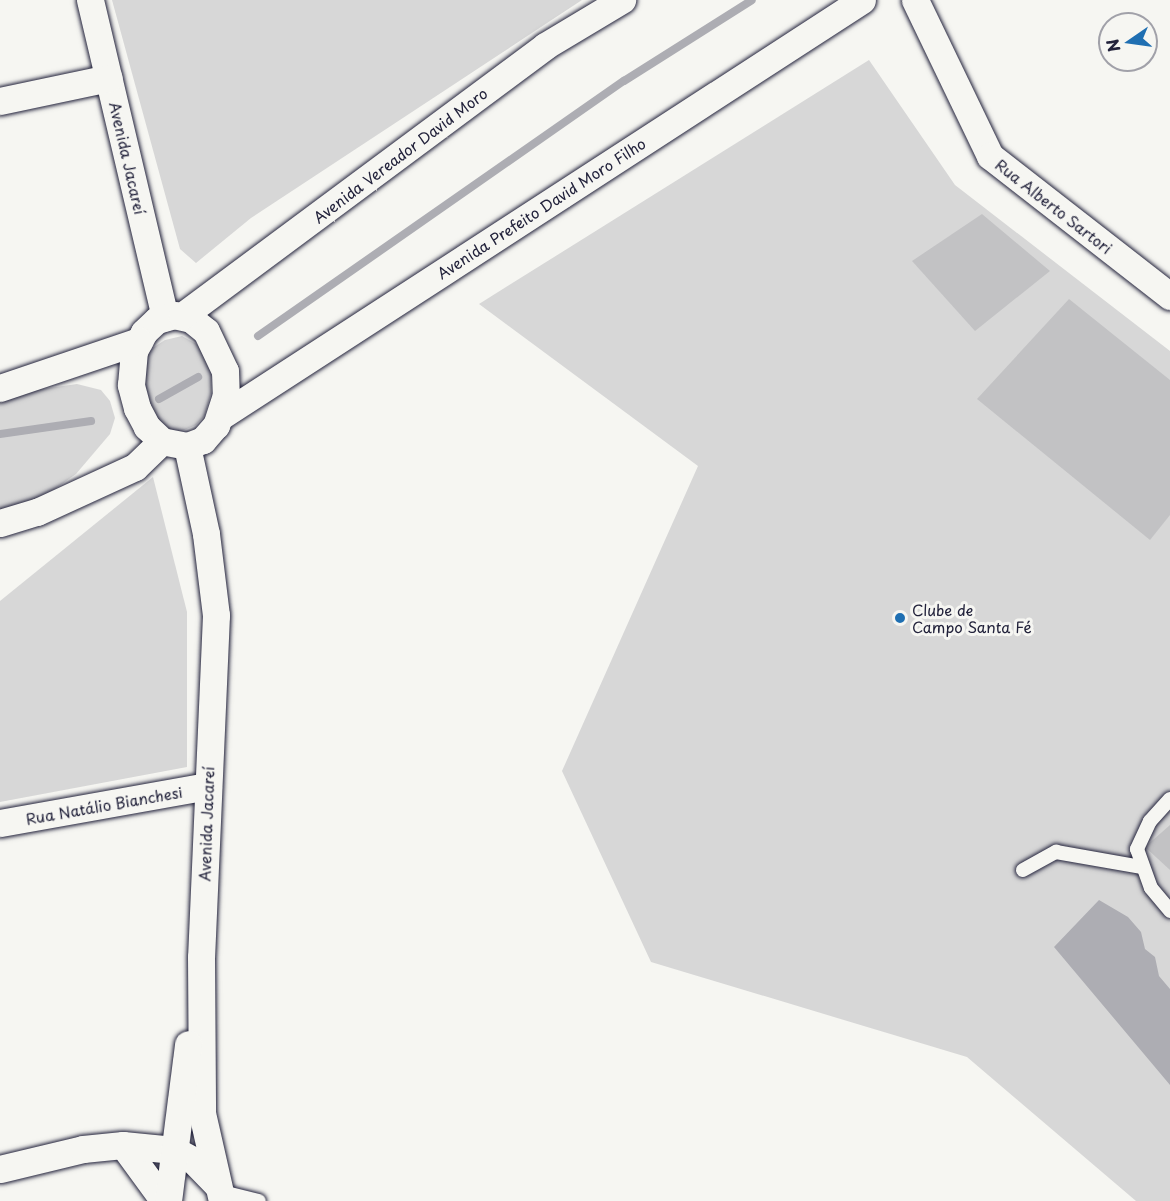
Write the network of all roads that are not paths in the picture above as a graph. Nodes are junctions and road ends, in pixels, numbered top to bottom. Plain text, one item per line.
1 (90, 0) edge
2 (622, 0) edge
3 (862, 0) edge
4 (915, 0) edge
5 (109, 78) junction
6 (0, 101) edge
7 (1170, 296) edge
8 (174, 317) junction
9 (139, 341) junction
10 (0, 388) edge
11 (221, 416) junction
12 (175, 444) junction
13 (0, 523) edge
14 (208, 786) junction
15 (1170, 799) edge
16 (0, 823) edge
17 (1141, 867) junction
18 (1023, 870) dead end
19 (1170, 911) edge
20 (201, 957) junction
21 (123, 1145) junction
22 (174, 1150) junction
23 (0, 1169) edge
24 (225, 1198) edge
25 (166, 1201) edge
26 (259, 1201) edge

1 - 5 street, Avenida Jacareí
2 - 8 street, Avenida Vereador David Moro
3 - 11 street, Avenida Prefeito David Moro Filho
4 - 7 street, Rua Alberto Sartori
5 - 6 street
5 - 8 street, Avenida Jacareí
8 - 9 street
8 - 11 street
9 - 10 street
9 - 12 street
11 - 12 street
12 - 13 street
12 - 14 street, Avenida Jacareí
14 - 16 street, Rua Natálio Bianchesi
14 - 20 street, Avenida Jacareí
15 - 17 lane
17 - 18 lane
17 - 19 lane
20 - 22 street
20 - 24 street, Avenida Jacareí
21 - 22 street
21 - 23 street
21 - 25 street
22 - 24 street
22 - 25 street
24 - 26 lane

